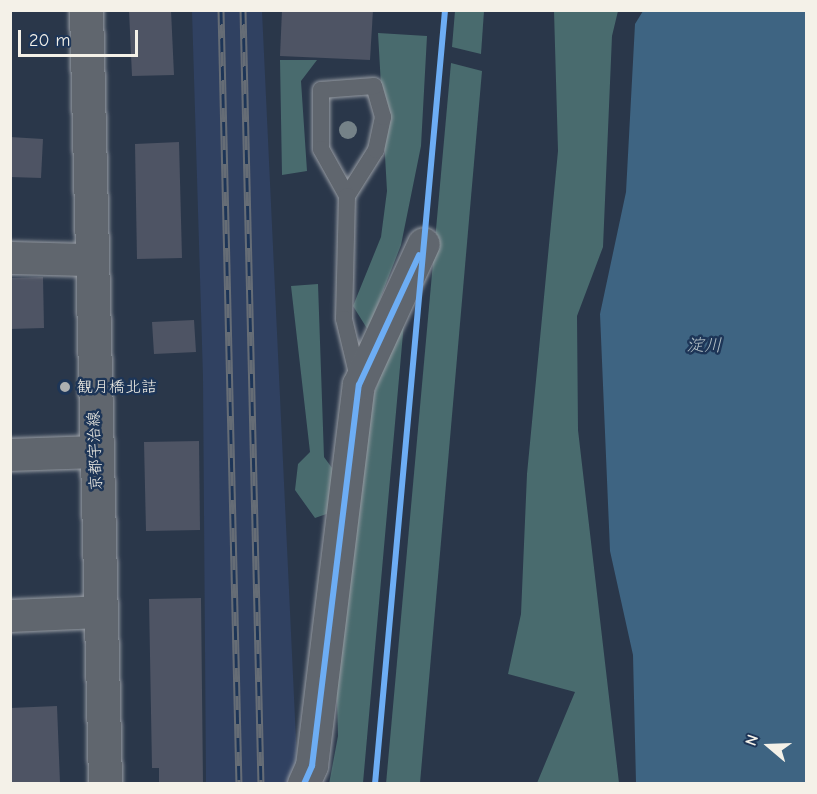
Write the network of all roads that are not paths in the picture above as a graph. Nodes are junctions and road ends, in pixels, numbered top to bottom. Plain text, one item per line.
1 (86, 10) edge
2 (347, 196) junction
3 (424, 244) dead end
4 (10, 258) edge
5 (88, 260) junction
6 (360, 385) junction
7 (95, 452) junction
8 (10, 455) edge
9 (100, 612) junction
10 (10, 616) edge
11 (105, 783) edge
12 (304, 783) edge

1 - 5 main road, 京都宇治線
2 - 2 lane
2 - 6 lane
3 - 6 street
4 - 5 street
5 - 7 main road, 京都宇治線
6 - 12 street
7 - 8 street
7 - 9 main road, 京都宇治線
9 - 10 street
9 - 11 main road, 京都宇治線

